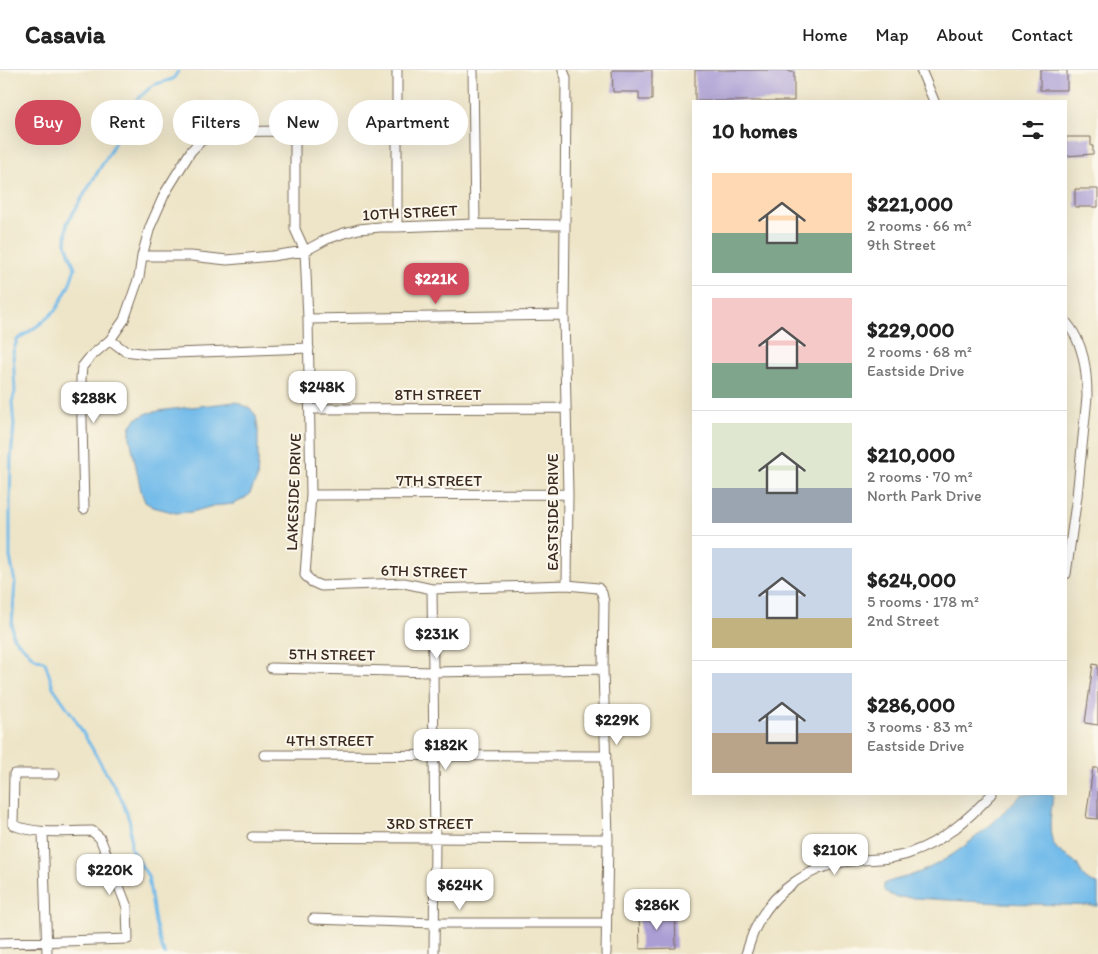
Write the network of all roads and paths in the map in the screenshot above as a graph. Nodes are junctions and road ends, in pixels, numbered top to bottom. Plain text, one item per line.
1 (397, 70) edge
2 (473, 70) edge
3 (563, 70) edge
4 (921, 70) edge
5 (934, 100) edge
6 (475, 224) junction
7 (565, 225) junction
8 (397, 227) junction
9 (305, 252) junction
10 (142, 256) junction
11 (564, 315) junction
12 (308, 319) junction
13 (1067, 323) edge
14 (110, 340) junction
15 (309, 348) junction
16 (566, 408) junction
17 (310, 409) junction
18 (568, 494) junction
19 (311, 495) junction
20 (84, 509) dead end
21 (1067, 567) edge
22 (312, 582) joint
23 (567, 585) junction
24 (432, 589) junction
25 (271, 668) dead end
26 (603, 670) junction
27 (433, 672) junction
28 (264, 755) dead end
29 (434, 756) junction
30 (606, 756) junction
31 (55, 774) dead end
32 (991, 795) edge
33 (44, 832) junction
34 (252, 837) dead end
35 (435, 839) junction
36 (608, 839) junction
37 (313, 919) dead end
38 (434, 923) junction
39 (606, 923) junction
40 (48, 942) junction
41 (0, 943) edge
42 (47, 954) edge
43 (434, 954) edge
44 (606, 954) edge
45 (746, 954) edge

1 - 8 street
2 - 6 street
3 - 7 street, EASTSIDE DRIVE
4 - 5 street
6 - 7 street, 10TH STREET
6 - 8 street, 10TH STREET
7 - 11 street, EASTSIDE DRIVE
8 - 9 street, 10TH STREET
9 - 10 street, 10TH STREET
9 - 10 street
9 - 12 street, LAKESIDE DRIVE
10 - 14 street
11 - 12 street
11 - 16 street, EASTSIDE DRIVE
12 - 15 street, LAKESIDE DRIVE
13 - 21 street
14 - 15 street
14 - 20 street
15 - 17 street, LAKESIDE DRIVE
16 - 17 street, 8TH STREET
16 - 18 street, EASTSIDE DRIVE
17 - 19 street, LAKESIDE DRIVE
18 - 19 street, 7TH STREET
18 - 23 street, EASTSIDE DRIVE
19 - 22 street, LAKESIDE DRIVE
22 - 24 street, 6TH STREET
23 - 24 street, 6TH STREET
23 - 26 street, EASTSIDE DRIVE
24 - 27 street
25 - 27 street, 5TH STREET
26 - 27 street, 5TH STREET
26 - 30 street, EASTSIDE DRIVE
27 - 29 street
28 - 29 street, 4TH STREET
29 - 30 street, 4TH STREET
29 - 35 street
30 - 36 street, EASTSIDE DRIVE
31 - 33 street
32 - 45 street
33 - 40 street
33 - 40 street
34 - 35 street, 3RD STREET
35 - 36 street, 3RD STREET
35 - 38 street
36 - 39 street, EASTSIDE DRIVE
37 - 38 street
38 - 39 street
38 - 43 street
39 - 44 street, EASTSIDE DRIVE
40 - 41 street
40 - 42 street

